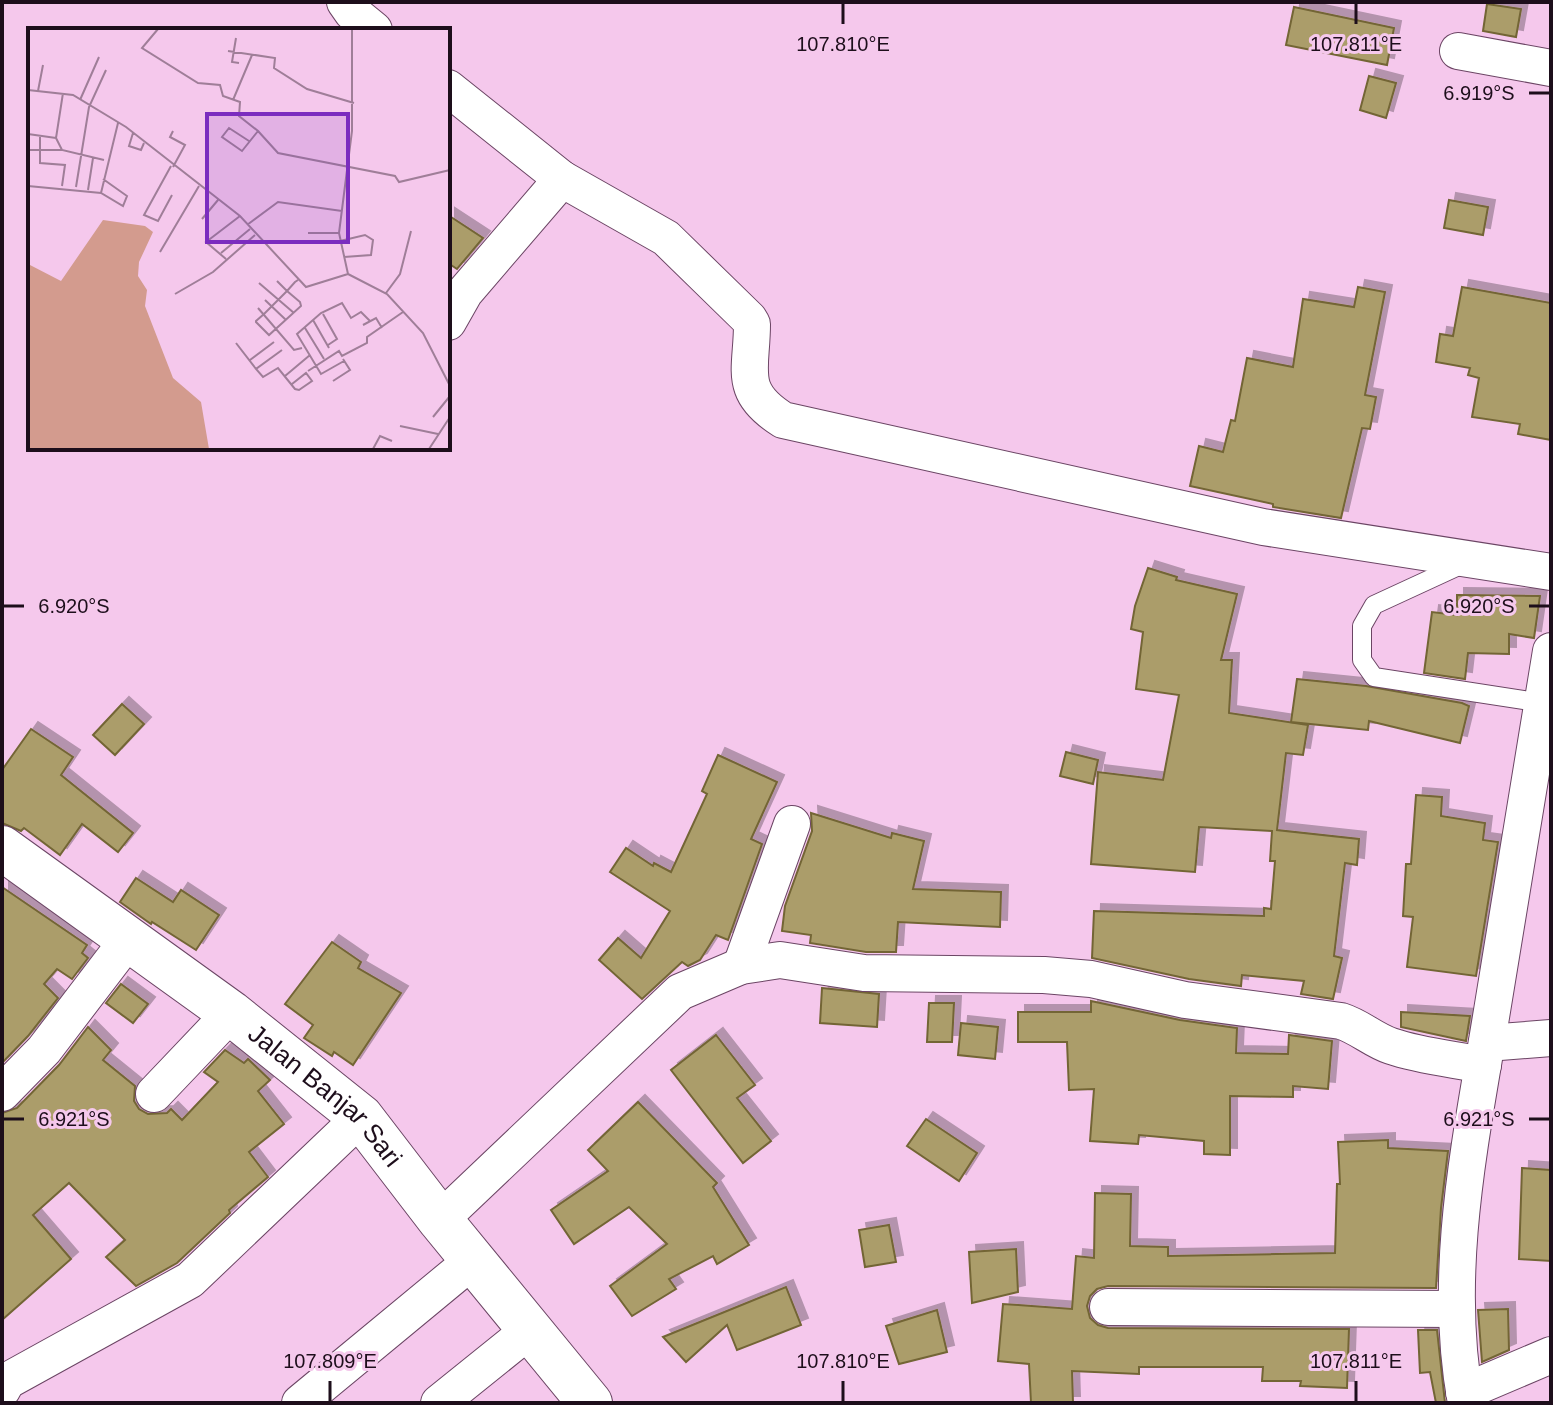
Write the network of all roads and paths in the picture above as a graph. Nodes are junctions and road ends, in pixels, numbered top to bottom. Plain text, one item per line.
1 (345, 2) edge
2 (372, 28) edge
3 (1458, 51) dead end
4 (1551, 68) edge
5 (450, 90) edge
6 (562, 179) junction
7 (454, 298) edge
8 (1471, 560) junction
9 (1551, 572) edge
10 (1551, 651) edge
11 (1543, 703) junction
12 (792, 824) dead end
13 (2, 848) edge
14 (128, 940) junction
15 (741, 966) junction
16 (231, 1013) junction
17 (1551, 1038) edge
18 (1485, 1054) junction
19 (2, 1093) edge
20 (154, 1094) dead end
21 (361, 1117) junction
22 (440, 1220) junction
23 (473, 1260) junction
24 (1108, 1307) dead end
25 (1457, 1309) junction
26 (531, 1329) junction
27 (1551, 1355) edge
28 (2, 1390) edge
29 (1465, 1398) edge
30 (300, 1403) edge
31 (439, 1403) edge
32 (590, 1403) edge

1 - 2 street
3 - 4 street
5 - 6 street
6 - 7 street
6 - 8 street
8 - 9 street
8 - 11 lane
10 - 11 street
11 - 18 street
12 - 15 street
13 - 14 street, Jalan Banjar Sari
14 - 16 street, Jalan Banjar Sari
14 - 19 street
15 - 18 street
15 - 22 street
16 - 20 street
16 - 21 street, Jalan Banjar Sari
17 - 18 street
18 - 25 street
21 - 22 street, Jalan Banjar Sari
21 - 28 street
22 - 23 street, Jalan Banjar Sari
23 - 26 street, Jalan Banjar Sari
23 - 30 street
24 - 25 street
25 - 29 street
26 - 31 street
26 - 32 street, Jalan Banjar Sari
27 - 29 street

